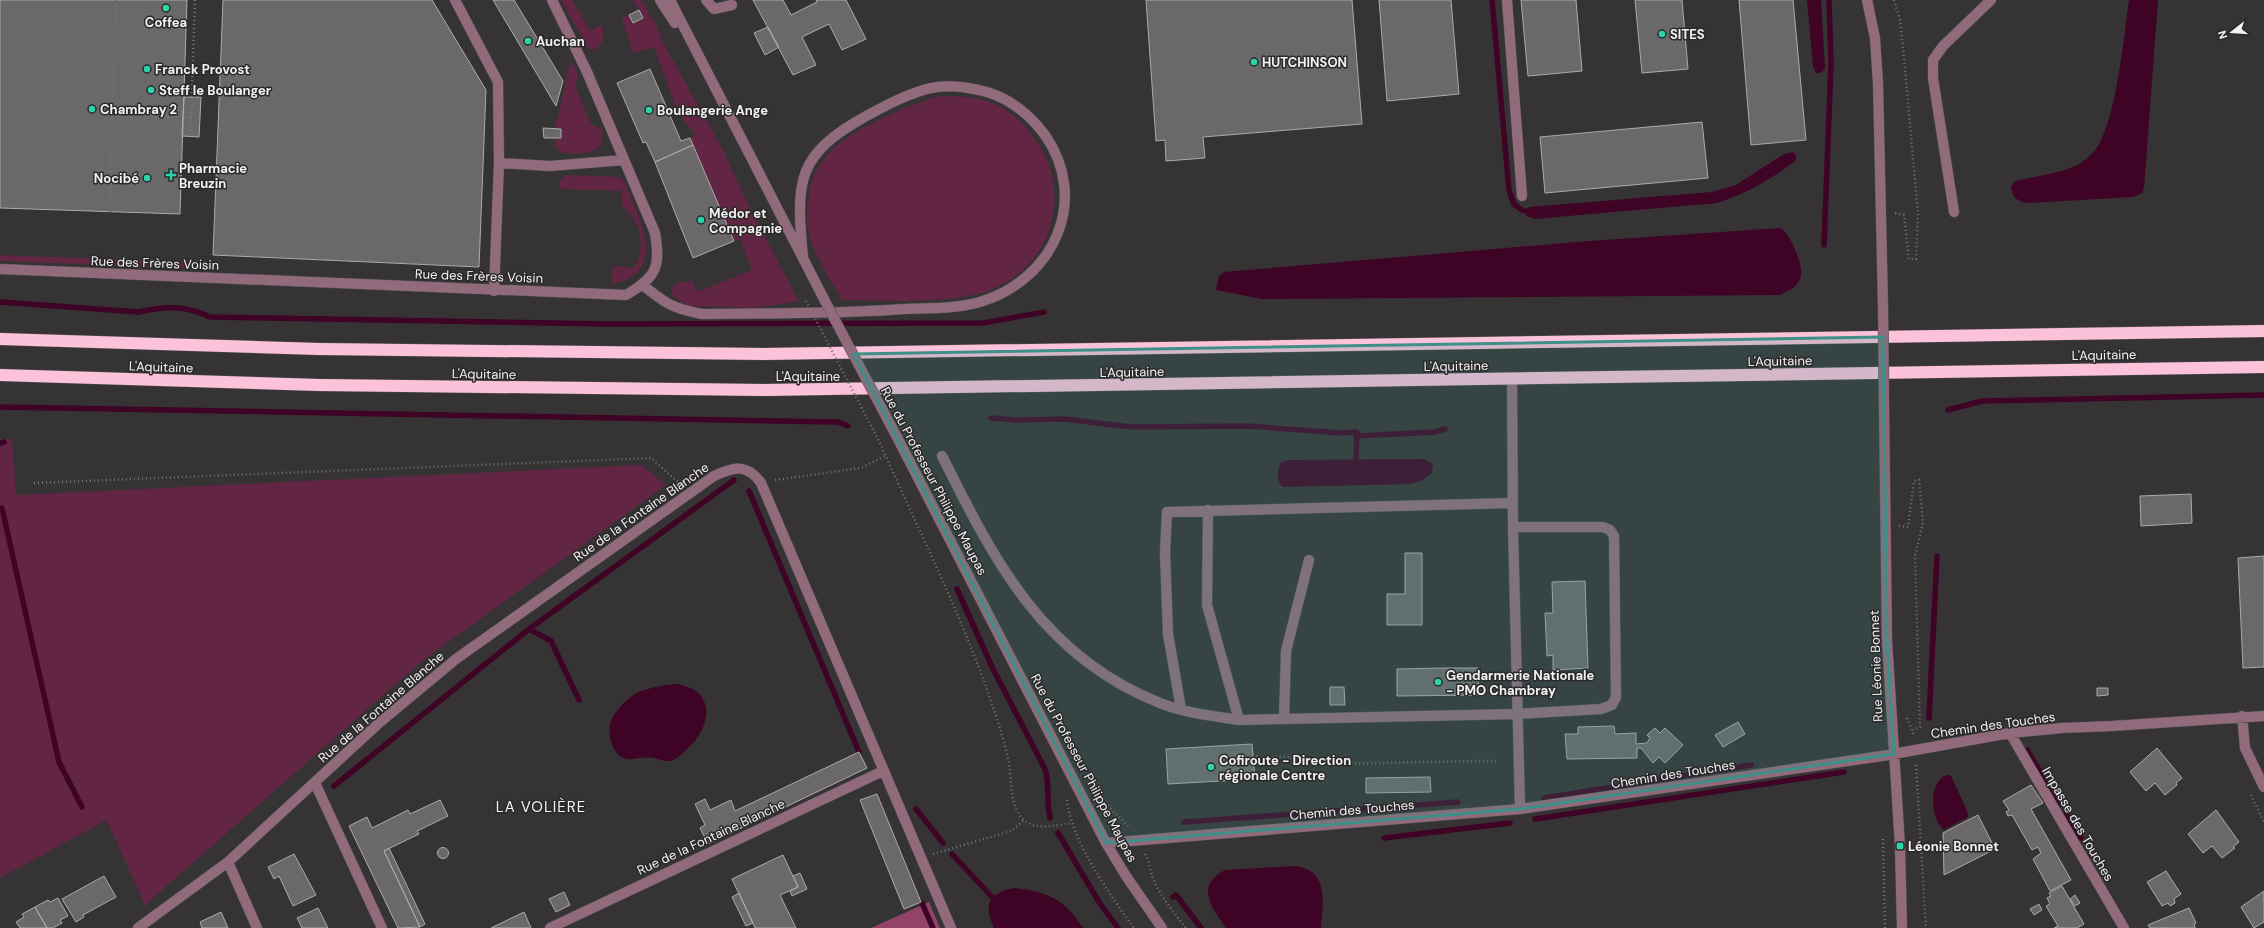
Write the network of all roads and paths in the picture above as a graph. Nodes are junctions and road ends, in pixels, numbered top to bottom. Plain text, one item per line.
1 (116, 0) edge
2 (195, 0) edge
3 (455, 0) edge
4 (552, 0) edge
5 (660, 0) edge
6 (670, 0) edge
7 (706, 0) edge
8 (1507, 0) edge
9 (1867, 0) edge
10 (1894, 0) edge
11 (1991, 0) edge
12 (732, 4) dead end
13 (690, 42) junction
14 (112, 116) junction
15 (191, 117) junction
16 (190, 137) dead end
17 (624, 160) junction
18 (499, 163) junction
19 (1522, 196) dead end
20 (110, 212) dead end
21 (1954, 212) dead end
22 (1894, 213) dead end
23 (803, 258) junction
24 (0, 269) edge
25 (643, 285) junction
26 (494, 290) junction
27 (806, 301) dead end
28 (2264, 331) edge
29 (0, 339) edge
30 (2264, 367) edge
31 (0, 375) edge
32 (1512, 379) junction
33 (886, 456) junction
34 (942, 456) dead end
35 (761, 483) junction
36 (34, 484) dead end
37 (690, 493) junction
38 (1513, 503) junction
39 (1208, 510) junction
40 (1899, 518) dead end
41 (1899, 526) junction
42 (1513, 527) junction
43 (1899, 534) dead end
44 (1309, 560) dead end
45 (1182, 709) junction
46 (1517, 714) junction
47 (1906, 716) dead end
48 (2242, 716) junction
49 (2264, 716) edge
50 (1284, 719) junction
51 (1240, 720) junction
52 (1913, 730) junction
53 (2010, 733) junction
54 (1915, 750) junction
55 (1253, 754) dead end
56 (1894, 754) junction
57 (1496, 761) dead end
58 (883, 771) junction
59 (315, 782) junction
60 (2264, 787) edge
61 (1066, 798) dead end
62 (1100, 798) dead end
63 (1520, 809) junction
64 (1024, 820) junction
65 (1071, 822) junction
66 (1883, 835) dead end
67 (1136, 840) junction
68 (1106, 843) junction
69 (922, 858) junction
70 (228, 862) junction
71 (138, 928) edge
72 (257, 928) edge
73 (382, 928) edge
74 (550, 928) edge
75 (951, 928) edge
76 (1134, 928) edge
77 (1162, 928) edge
78 (1186, 928) edge
79 (1885, 928) edge
80 (1902, 928) edge
81 (1926, 928) edge
82 (2124, 928) edge

1 - 14 path
2 - 15 path
3 - 18 street
4 - 17 street, Rue des Frères Voisin
5 - 13 street, Rue du Professeur Philippe Maupas
6 - 13 street, Rue du Professeur Philippe Maupas
7 - 12 street
8 - 19 street
9 - 56 street, Rue Léonie Bonnet, bridge
10 - 22 path
11 - 21 street
13 - 23 street, Rue du Professeur Philippe Maupas
14 - 15 path
14 - 20 path
15 - 16 path
17 - 18 street
17 - 25 street, Rue des Frères Voisin
18 - 26 street
23 - 25 street
23 - 68 street, Rue du Professeur Philippe Maupas, bridge
24 - 26 street, Rue des Frères Voisin
25 - 26 street, Rue des Frères Voisin
27 - 33 path, bridge
28 - 29 highway, L'Aquitaine
30 - 32 highway, L'Aquitaine
31 - 32 highway, L'Aquitaine
32 - 38 street
33 - 35 path
33 - 64 path
34 - 45 street
35 - 37 street, Rue de la Fontaine Blanche
35 - 58 street, Rue de la Fontaine Blanche
36 - 37 path
37 - 59 street, Rue de la Fontaine Blanche
38 - 39 street
38 - 42 street
39 - 45 street
39 - 51 street
40 - 41 path
41 - 43 path
41 - 52 path
42 - 46 street
42 - 46 street
44 - 50 street
45 - 51 street
46 - 50 street
46 - 63 street
47 - 52 path
48 - 49 street, Chemin des Touches
48 - 53 street, Chemin des Touches
48 - 60 street
50 - 51 street
52 - 54 path
53 - 54 street, Chemin des Touches
53 - 82 street, Impasse des Touches
54 - 56 street, Chemin des Touches
54 - 81 path
55 - 57 path
56 - 63 street, Chemin des Touches
56 - 80 street, Rue Léonie Bonnet
58 - 69 street, Rue de la Fontaine Blanche
58 - 74 street, Rue de la Fontaine Blanche
59 - 70 street, Rue de la Fontaine Blanche
59 - 73 street, Rue de la Fontaine Blanche
61 - 65 path
62 - 67 path, Rue du Professeur Philippe Maupas
63 - 67 street, Chemin des Touches
64 - 65 path
64 - 69 path
65 - 76 path
66 - 79 path
67 - 68 street, Chemin des Touches
67 - 78 path, Rue du Professeur Philippe Maupas
68 - 77 street, Rue du Professeur Philippe Maupas
69 - 75 street, Rue de la Fontaine Blanche
70 - 71 street, Rue de la Fontaine Blanche
70 - 72 street

